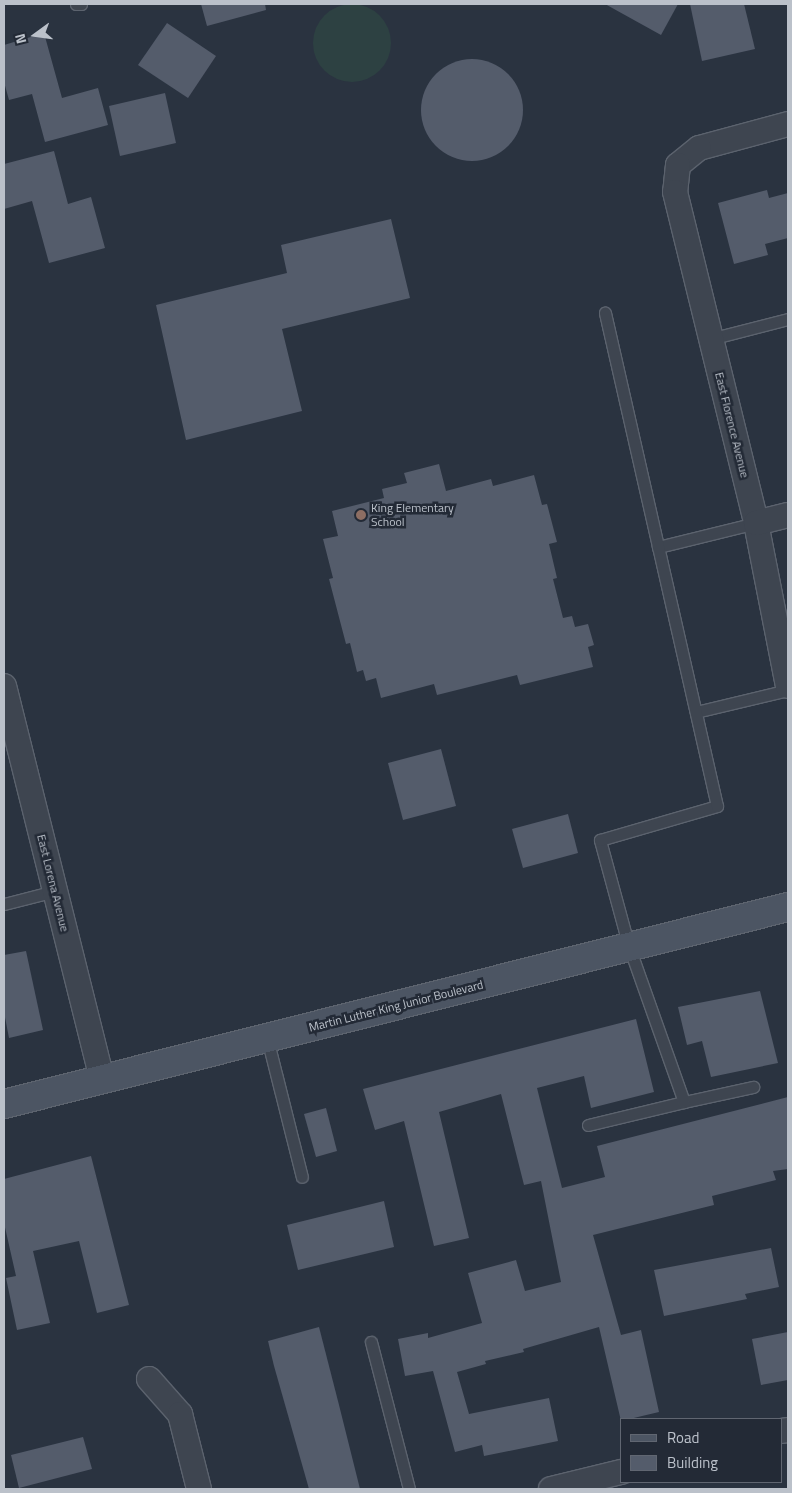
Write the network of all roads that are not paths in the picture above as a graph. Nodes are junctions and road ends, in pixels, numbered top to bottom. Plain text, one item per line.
1 (76, 4) edge
2 (81, 4) edge
3 (788, 124) edge
4 (605, 313) dead end
5 (788, 319) edge
6 (710, 339) junction
7 (788, 514) edge
8 (756, 522) junction
9 (658, 547) junction
10 (788, 686) edge
11 (788, 690) edge
12 (5, 698) edge
13 (696, 712) junction
14 (55, 891) junction
15 (4, 904) edge
16 (788, 907) edge
17 (629, 947) junction
18 (267, 1038) junction
19 (102, 1079) junction
20 (753, 1086) dead end
21 (684, 1102) junction
22 (4, 1104) edge
23 (588, 1125) dead end
24 (302, 1177) dead end
25 (371, 1342) dead end
26 (149, 1379) dead end
27 (609, 1479) edge
28 (200, 1489) edge
29 (409, 1489) edge
30 (551, 1489) edge

1 - 2 lane
3 - 6 street, East Florence Avenue
4 - 9 lane
5 - 6 lane
6 - 8 street, East Florence Avenue
7 - 8 street
8 - 9 lane
8 - 10 street, East Florence Avenue
9 - 13 lane
11 - 13 lane
12 - 14 street, East Lorena Avenue
13 - 17 lane
14 - 15 lane
14 - 19 street, East Lorena Avenue
16 - 17 street, Martin Luther King Junior Boulevard
17 - 18 street, Martin Luther King Junior Boulevard
17 - 21 lane
18 - 19 street, Martin Luther King Junior Boulevard
18 - 24 lane
19 - 22 street, Martin Luther King Junior Boulevard
20 - 21 lane
21 - 23 lane
25 - 29 lane
26 - 28 street
27 - 30 street

